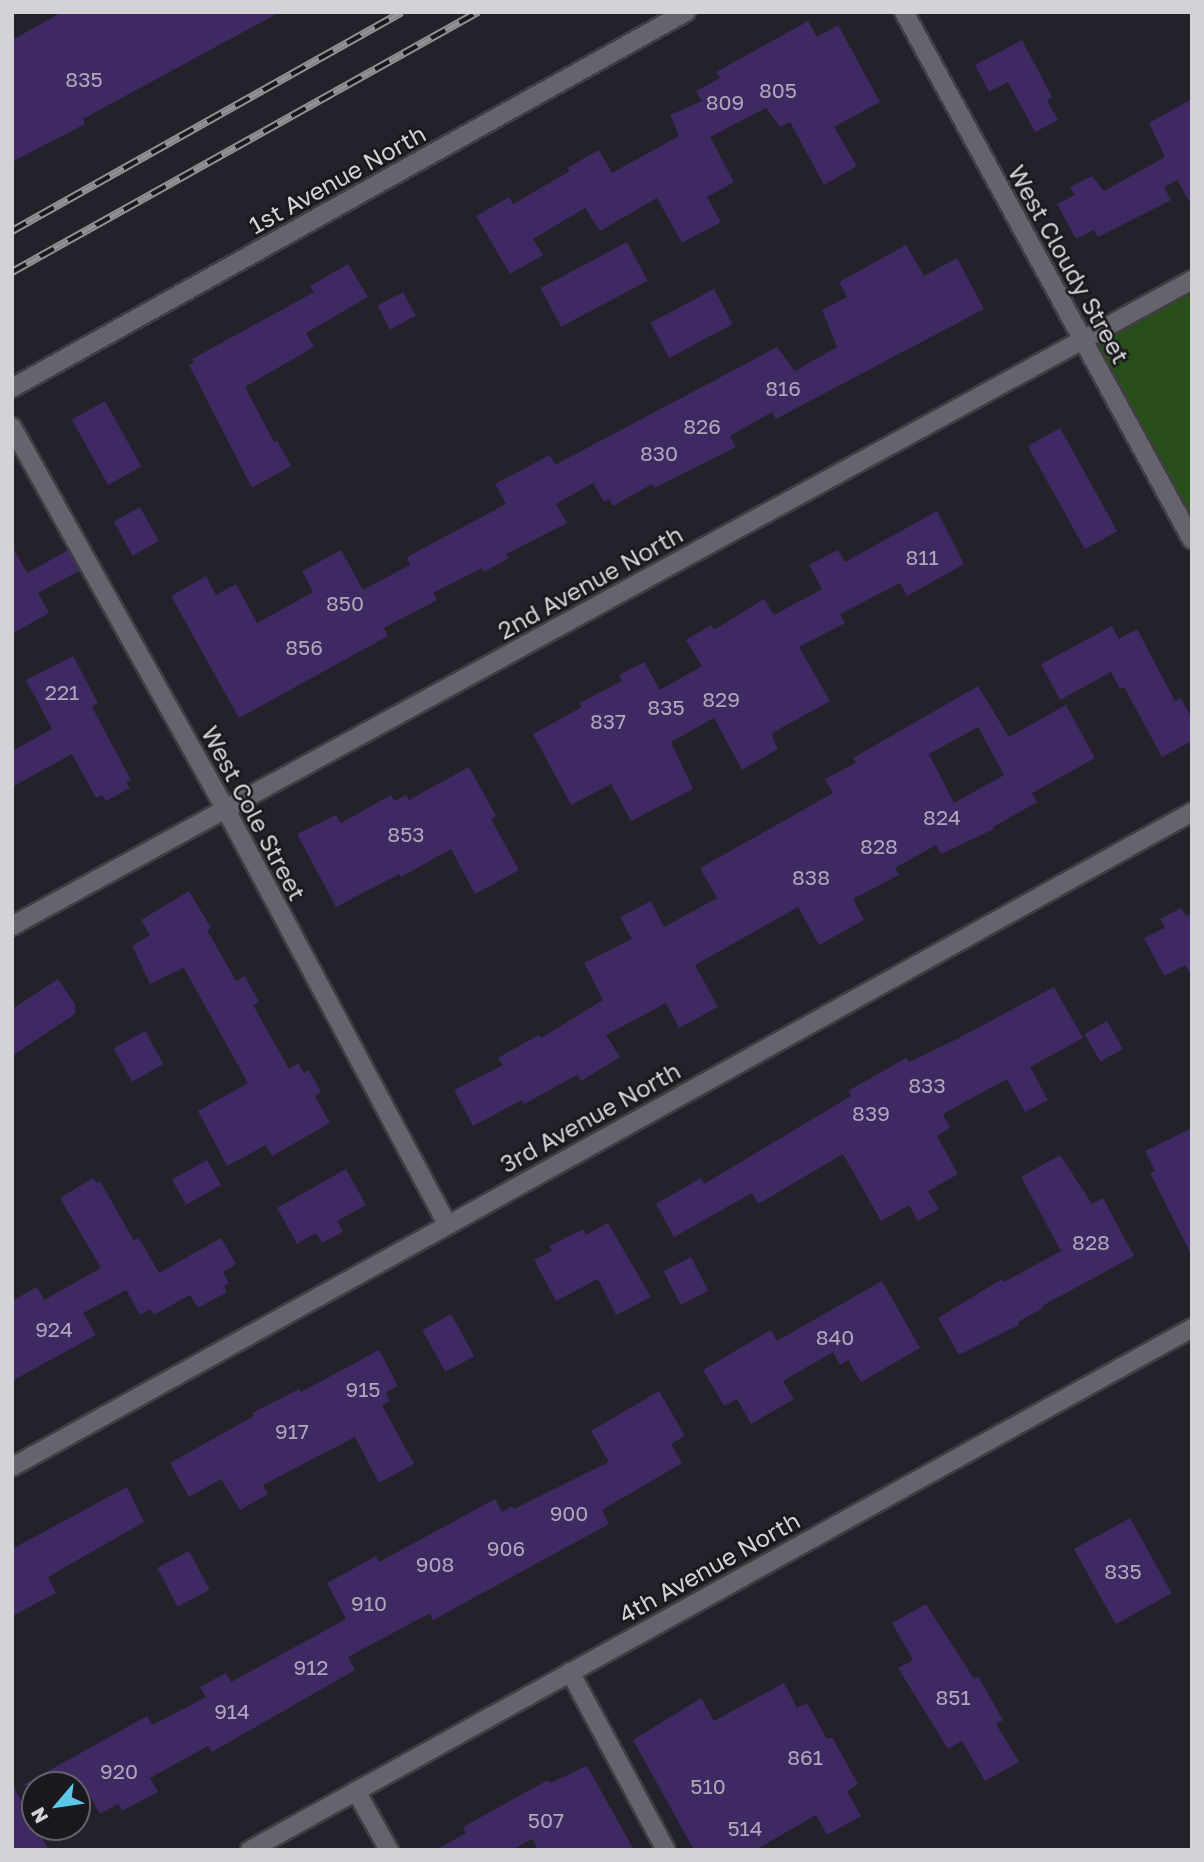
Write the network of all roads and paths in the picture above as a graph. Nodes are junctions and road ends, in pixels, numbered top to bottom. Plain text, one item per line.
1 (686, 12) edge
2 (904, 12) edge
3 (1192, 281) edge
4 (1083, 340) junction
5 (12, 388) edge
6 (12, 427) edge
7 (1192, 540) edge
8 (226, 810) junction
9 (1192, 812) edge
10 (12, 926) edge
11 (447, 1224) junction
12 (1192, 1328) edge
13 (12, 1467) edge
14 (570, 1672) junction
15 (356, 1791) junction
16 (250, 1850) edge
17 (389, 1850) edge
18 (666, 1850) edge

1 - 5 street, 1st Avenue North
2 - 4 street, West Cloudy Street
3 - 4 street, 2nd Avenue North
4 - 7 street, West Cloudy Street
4 - 8 street, 2nd Avenue North
6 - 8 street, West Cole Street
8 - 10 street, 2nd Avenue North
8 - 11 street, West Cole Street
9 - 11 street, 3rd Avenue North
11 - 13 street, 3rd Avenue North
12 - 14 street, 4th Avenue North
14 - 15 street, 4th Avenue North
14 - 18 street
15 - 16 street, 4th Avenue North
15 - 17 street

